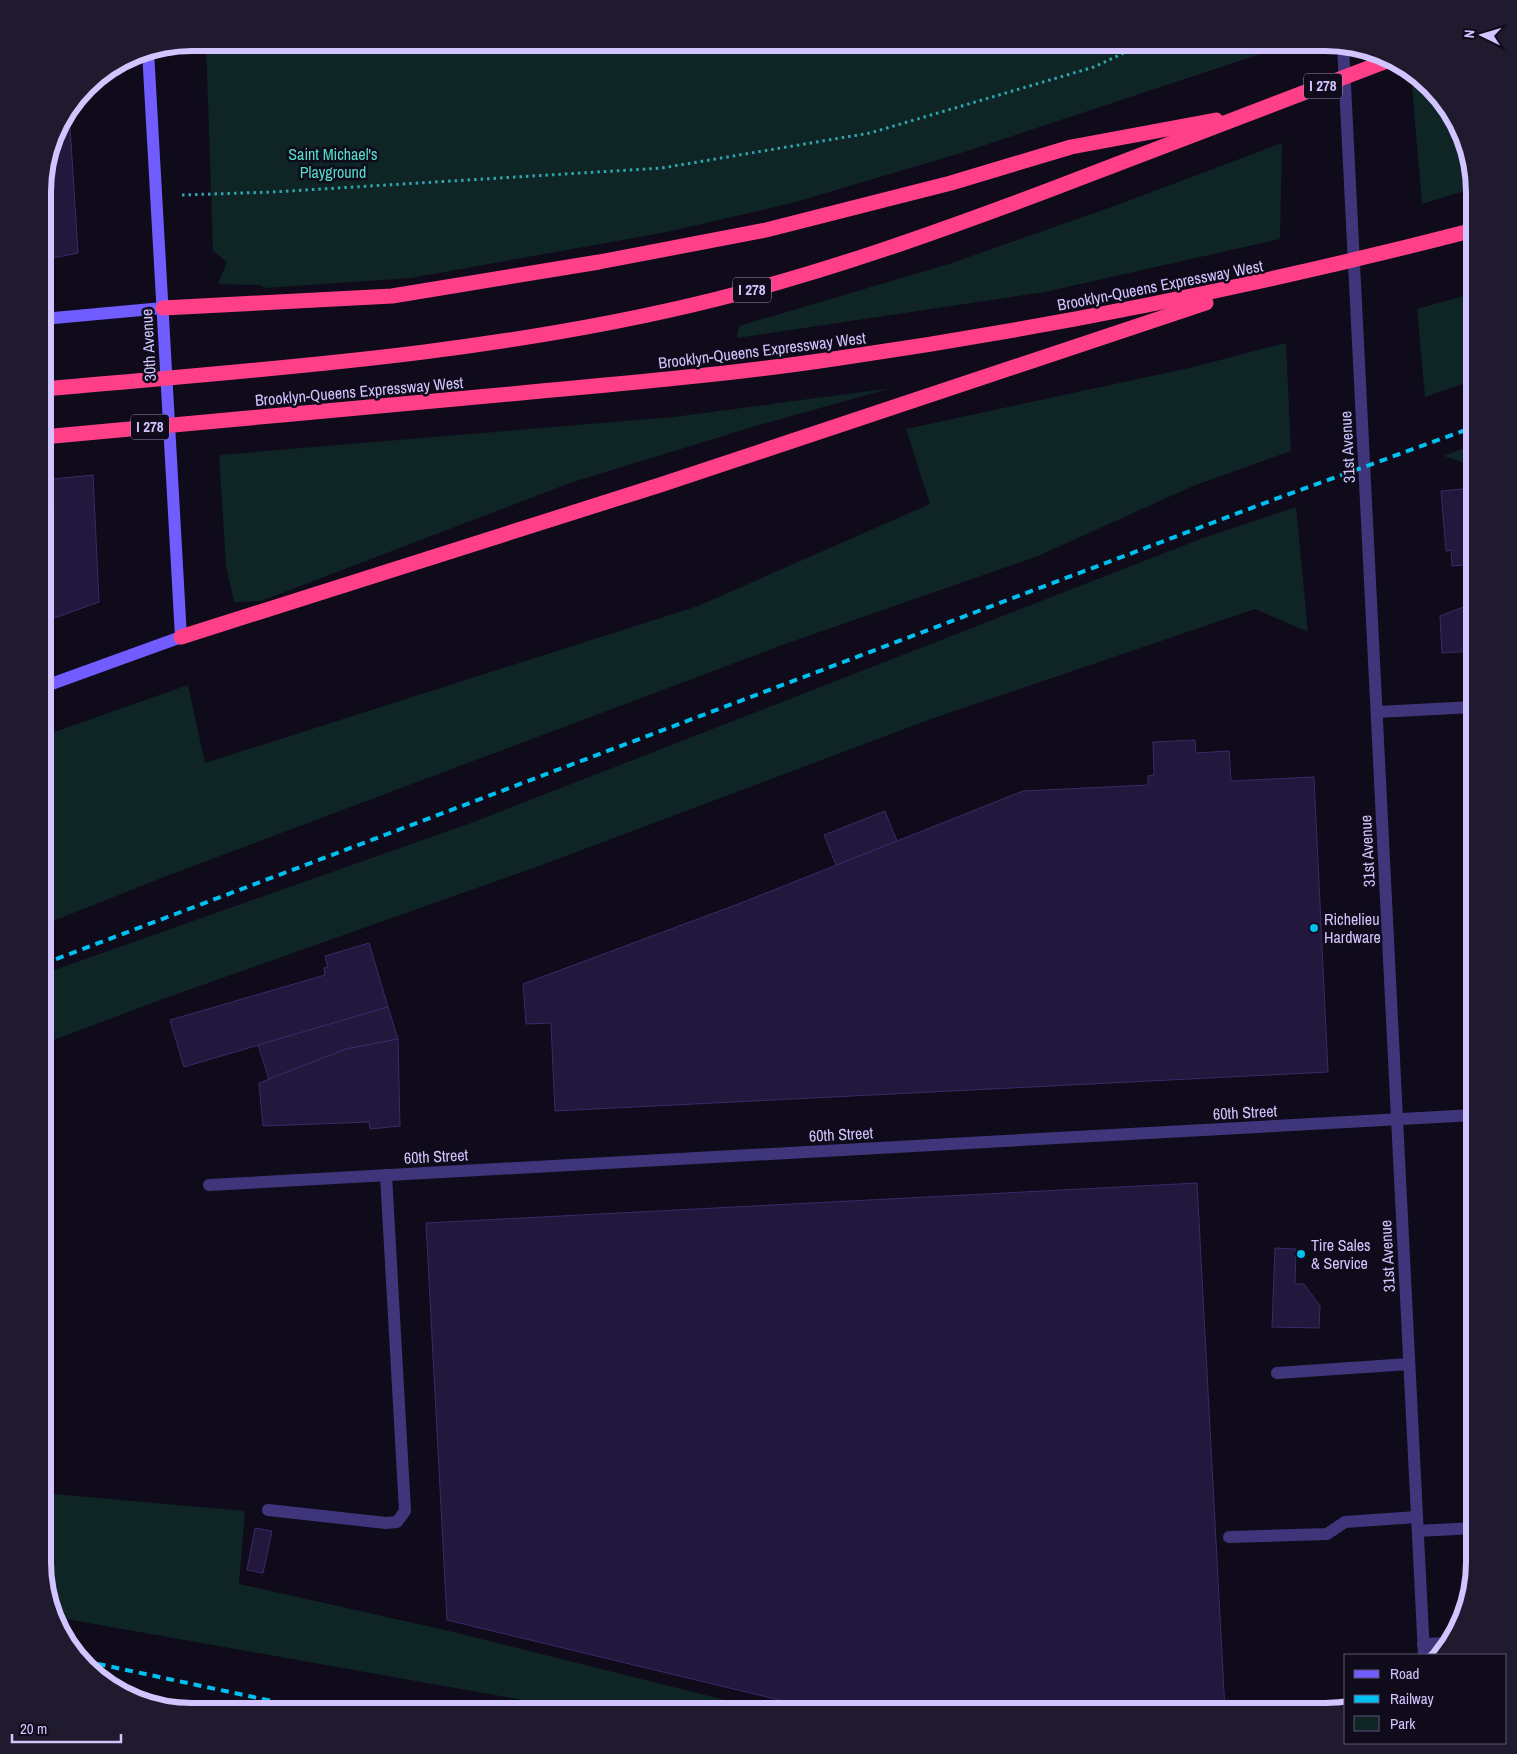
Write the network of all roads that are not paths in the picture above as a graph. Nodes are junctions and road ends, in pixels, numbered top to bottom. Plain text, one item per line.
1 (1343, 53) edge
2 (148, 59) edge
3 (1381, 63) edge
4 (1254, 112) junction
5 (1466, 232) edge
6 (1282, 278) junction
7 (163, 308) junction
8 (52, 318) edge
9 (52, 388) edge
10 (52, 436) edge
11 (181, 637) junction
12 (52, 684) edge
13 (1466, 707) edge
14 (1377, 712) junction
15 (1466, 1115) edge
16 (1397, 1119) junction
17 (386, 1175) junction
18 (209, 1185) dead end
19 (1409, 1364) junction
20 (1276, 1373) dead end
21 (268, 1510) dead end
22 (1417, 1517) junction
23 (1466, 1528) edge
24 (1418, 1530) junction
25 (1229, 1537) dead end
26 (1438, 1646) edge
27 (1423, 1650) edge

1 - 14 street, 31st Avenue
2 - 7 street, 30th Avenue
3 - 4 highway, Brooklyn-Queens Expressway West / I 278
4 - 7 highway
4 - 9 highway, Brooklyn-Queens Expressway West / I 278
5 - 6 highway, Brooklyn-Queens Expressway West / I 278
6 - 10 highway, Brooklyn-Queens Expressway West / I 278
6 - 11 highway
7 - 8 street
7 - 11 street, 30th Avenue
11 - 12 street
13 - 14 street
14 - 16 street, 31st Avenue
15 - 16 street, 60th Street
16 - 17 street, 60th Street
16 - 19 street, 31st Avenue
17 - 18 street, 60th Street
17 - 21 street
19 - 20 street
19 - 22 street, 31st Avenue
22 - 24 street, 31st Avenue
22 - 25 street
23 - 24 street
24 - 27 street, 31st Avenue
26 - 27 street

